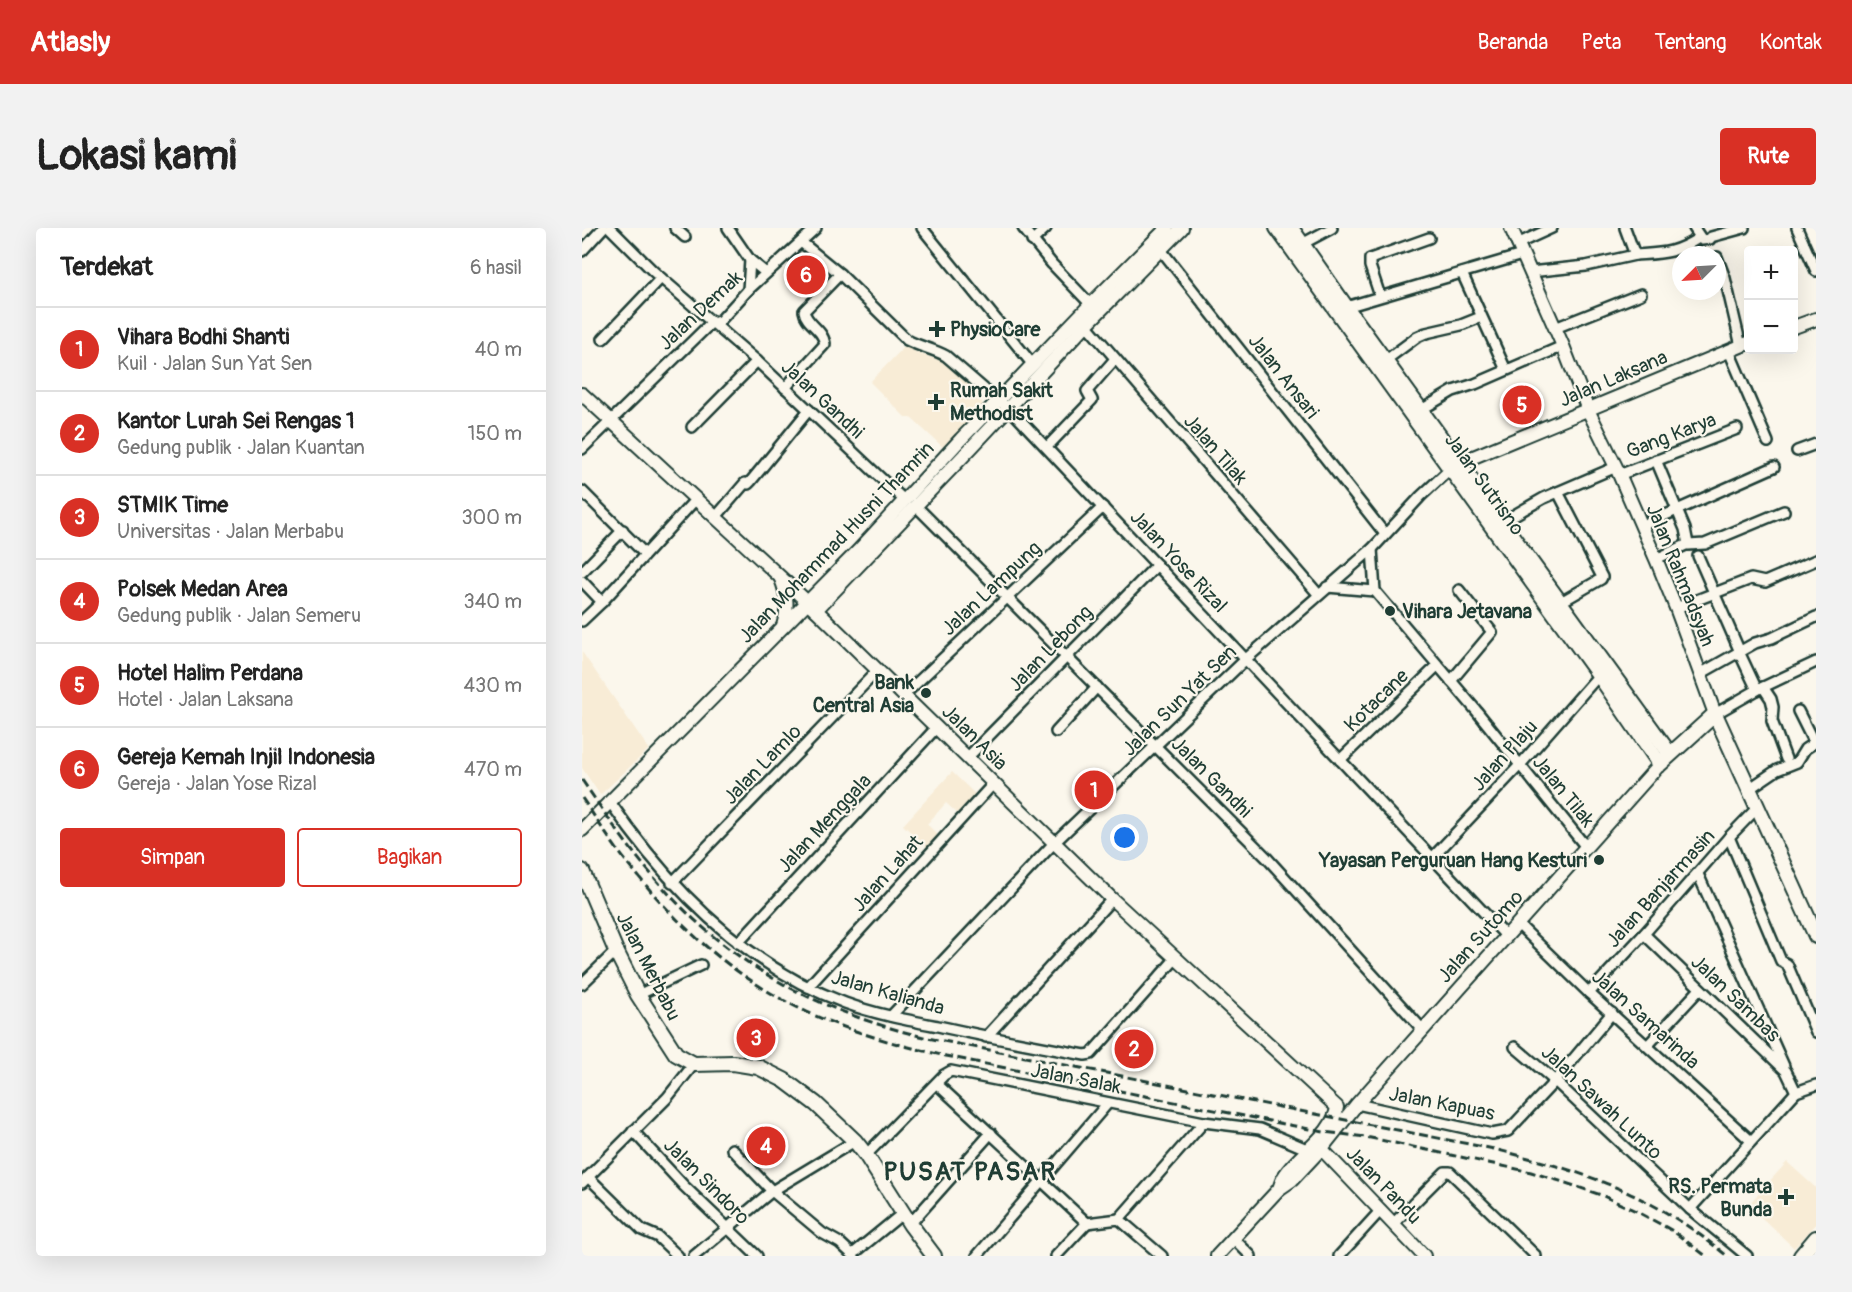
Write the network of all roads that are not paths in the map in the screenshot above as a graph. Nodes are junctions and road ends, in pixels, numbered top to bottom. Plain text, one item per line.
1 (675, 228) edge
2 (728, 228) edge
3 (816, 228) edge
4 (922, 228) edge
5 (1023, 228) edge
6 (1046, 228) edge
7 (1167, 228) edge
8 (1182, 228) edge
9 (1277, 228) edge
10 (1291, 228) edge
11 (1332, 228) edge
12 (1511, 228) edge
13 (1552, 228) edge
14 (1625, 228) edge
15 (1694, 228) edge
16 (1744, 228) edge
17 (1797, 228) edge
18 (610, 229) edge
19 (685, 237) dead end
20 (1429, 238) dead end
21 (1699, 238) junction
22 (1710, 239) junction
23 (1032, 241) junction
24 (801, 242) junction
25 (1302, 244) junction
26 (1158, 246) junction
27 (1713, 246) edge
28 (1520, 249) junction
29 (582, 251) edge
30 (1635, 255) junction
31 (750, 260) junction
32 (1816, 271) edge
33 (1530, 272) junction
34 (766, 273) junction
35 (1462, 273) junction
36 (840, 274) junction
37 (661, 278) junction
38 (1726, 283) edge
39 (748, 290) junction
40 (1641, 294) dead end
41 (1380, 296) junction
42 (1346, 307) junction
43 (1095, 308) junction
44 (1481, 317) junction
45 (1816, 319) edge
46 (1083, 320) junction
47 (715, 323) junction
48 (1798, 326) edge
49 (1555, 328) junction
50 (603, 339) dead end
51 (1563, 346) junction
52 (1740, 347) edge
53 (1115, 359) junction
54 (1386, 360) junction
55 (757, 361) junction
56 (1033, 365) junction
57 (1506, 370) junction
58 (785, 387) junction
59 (582, 394) edge
60 (998, 401) junction
61 (1010, 408) junction
62 (1421, 410) junction
63 (1588, 410) junction
64 (809, 411) junction
65 (610, 420) junction
66 (692, 427) dead end
67 (1737, 429) dead end
68 (961, 439) junction
69 (1768, 442) dead end
70 (1816, 444) edge
71 (1047, 447) junction
72 (582, 448) edge
73 (971, 448) junction
74 (1797, 451) dead end
75 (1656, 460) junction
76 (1455, 466) junction
77 (1774, 467) dead end
78 (1617, 470) junction
79 (582, 491) edge
80 (1558, 492) junction
81 (695, 500) junction
82 (904, 500) junction
83 (916, 506) junction
84 (1103, 507) junction
85 (1676, 510) junction
86 (1784, 511) dead end
87 (715, 518) junction
88 (1502, 522) junction
89 (1641, 526) junction
90 (623, 530) junction
91 (1385, 534) junction
92 (1688, 545) junction
93 (1372, 549) junction
94 (645, 554) junction
95 (1698, 556) dead end
96 (1656, 559) junction
97 (1816, 560) edge
98 (1157, 565) junction
99 (582, 572) edge
100 (781, 578) junction
101 (582, 581) edge
102 (1327, 587) junction
103 (1460, 590) dead end
104 (1375, 591) junction
105 (1714, 594) junction
106 (1319, 595) junction
107 (1007, 599) junction
108 (603, 602) junction
109 (1561, 602) junction
110 (812, 607) junction
111 (1676, 608) junction
112 (1816, 617) edge
113 (582, 621) edge
114 (782, 629) junction
115 (1741, 654) junction
116 (1065, 657) junction
117 (1246, 660) junction
118 (1816, 662) edge
119 (1437, 666) junction
120 (878, 670) junction
121 (1700, 674) junction
122 (1599, 675) junction
123 (1451, 681) junction
124 (1097, 687) junction
125 (1760, 688) junction
126 (904, 695) junction
127 (1798, 711) dead end
128 (1715, 714) junction
129 (937, 727) junction
130 (1056, 732) dead end
131 (1157, 746) junction
132 (968, 757) junction
133 (1665, 759) junction
134 (1786, 759) dead end
135 (1340, 760) junction
136 (1520, 765) junction
137 (994, 783) junction
138 (1749, 789) junction
139 (610, 802) junction
140 (1758, 807) junction
141 (582, 830) edge
142 (1729, 837) junction
143 (1055, 842) junction
144 (1586, 847) junction
145 (1432, 858) junction
146 (582, 872) edge
147 (1698, 874) junction
148 (672, 883) junction
149 (1112, 898) junction
150 (1518, 924) junction
151 (1644, 934) junction
152 (1506, 936) junction
153 (1816, 936) edge
154 (738, 943) junction
155 (616, 951) junction
156 (1176, 958) junction
157 (701, 965) dead end
158 (582, 984) edge
159 (808, 987) junction
160 (1700, 989) junction
161 (1589, 993) junction
162 (638, 995) junction
163 (1612, 1013) junction
164 (891, 1016) junction
165 (1422, 1030) junction
166 (1816, 1032) edge
167 (987, 1037) junction
168 (1648, 1045) junction
169 (1515, 1047) dead end
170 (694, 1064) junction
171 (1786, 1071) junction
172 (1555, 1081) junction
173 (937, 1084) junction
174 (1816, 1085) edge
175 (1796, 1092) junction
176 (1108, 1102) junction
177 (1357, 1104) junction
178 (1337, 1110) joint
179 (1204, 1122) junction
180 (633, 1131) junction
181 (991, 1133) junction
182 (855, 1141) junction
183 (1751, 1141) junction
184 (1315, 1147) junction
185 (732, 1149) dead end
186 (866, 1155) junction
187 (585, 1180) edge
188 (1042, 1180) junction
189 (771, 1191) junction
190 (1690, 1209) junction
191 (1381, 1210) junction
192 (907, 1218) junction
193 (1119, 1219) junction
194 (1087, 1223) junction
195 (1394, 1223) junction
196 (727, 1227) junction
197 (1233, 1238) junction
198 (1816, 1238) edge
199 (854, 1255) edge
200 (678, 1256) edge
201 (694, 1256) edge
202 (757, 1256) edge
203 (934, 1256) edge
204 (977, 1256) edge
205 (1056, 1256) edge
206 (1162, 1256) edge
207 (1217, 1256) edge
208 (1251, 1256) edge
209 (1339, 1256) edge
210 (1424, 1256) edge
211 (1536, 1256) edge
212 (1747, 1256) edge
213 (1801, 1256) edge

1 - 19 street
2 - 31 street
3 - 24 street, Jalan Demak
4 - 56 street
5 - 23 street
6 - 23 street
7 - 26 main road, Jalan Mohammad Husni Thamrin
8 - 26 main road, Jalan Mohammad Husni Thamrin
9 - 76 main road, Jalan Sutrisno
10 - 25 main road, Jalan Sutrisno
11 - 25 street
12 - 28 main road, Jalan Rahmadsyah
13 - 28 street
14 - 30 street
15 - 21 street
16 - 22 street
17 - 32 street
18 - 29 street
18 - 37 street, Jalan Gandhi
20 - 41 street
21 - 22 street
21 - 30 street
22 - 27 street
23 - 43 street
24 - 34 street, Jalan Demak
24 - 36 street, Jalan Yose Rizal
25 - 42 main road, Jalan Sutrisno
26 - 43 main road, Jalan Mohammad Husni Thamrin
26 - 91 street, Jalan Ansari
28 - 33 main road, Jalan Rahmadsyah
28 - 35 street
30 - 33 street
31 - 34 street
31 - 39 street
33 - 49 main road, Jalan Rahmadsyah
34 - 39 street, Jalan Demak
35 - 41 street
35 - 44 street
36 - 58 street
36 - 60 street, Jalan Yose Rizal
37 - 47 street, Jalan Gandhi
37 - 50 street
38 - 52 street
39 - 47 street, Jalan Demak
40 - 49 street
41 - 42 street
42 - 54 main road, Jalan Sutrisno
43 - 46 main road, Jalan Mohammad Husni Thamrin
44 - 54 street
44 - 57 street
45 - 48 main road
46 - 53 street, Jalan Tilak
46 - 56 main road, Jalan Mohammad Husni Thamrin
46 - 61 main road, Jalan Mohammad Husni Thamrin
47 - 55 street, Jalan Gandhi
47 - 65 street, Jalan Demak
49 - 51 main road, Jalan Rahmadsyah
51 - 57 street
51 - 63 main road, Jalan Rahmadsyah
52 - 63 main road, Jalan Laksana
52 - 69 street
53 - 71 street
53 - 106 street, Jalan Tilak
54 - 62 main road, Jalan Sutrisno
55 - 58 street, Jalan Gandhi
55 - 66 street
56 - 60 main road, Jalan Mohammad Husni Thamrin
57 - 62 street
58 - 64 street, Jalan Gandhi
59 - 65 main road, Jalan Asia
60 - 61 street, Jalan Yose Rizal
60 - 68 main road, Jalan Mohammad Husni Thamrin
61 - 71 street, Jalan Yose Rizal
61 - 73 main road, Jalan Mohammad Husni Thamrin
62 - 76 main road, Jalan Sutrisno
63 - 76 main road, Jalan Laksana
63 - 78 main road, Jalan Rahmadsyah
64 - 82 street, Jalan Gandhi
64 - 87 street
65 - 72 street, Jalan Demak
65 - 81 main road, Jalan Asia
67 - 75 street, Gang Karya
68 - 73 main road
68 - 82 main road, Jalan Mohammad Husni Thamrin
70 - 74 street
71 - 84 street, Jalan Yose Rizal
73 - 83 main road, Jalan Mohammad Husni Thamrin
75 - 78 street, Gang Karya
75 - 85 street
76 - 88 main road, Jalan Sutrisno
76 - 91 street, Jalan Sun Yat Sen
76 - 122 main road, Jalan Sutrisno
77 - 85 street
78 - 80 street, Gang Karya
78 - 89 main road, Jalan Rahmadsyah
79 - 90 street
80 - 88 street, Gang Karya
80 - 109 street
81 - 87 main road, Jalan Asia
81 - 94 street
82 - 110 main road, Jalan Mohammad Husni Thamrin
83 - 107 street, Jalan Gandhi
83 - 110 main road, Jalan Mohammad Husni Thamrin
84 - 98 street, Jalan Yose Rizal
84 - 107 street, Jalan Lampung
85 - 89 street
85 - 92 street
86 - 92 street
87 - 100 main road, Jalan Asia
88 - 109 main road, Jalan Sutrisno
89 - 96 main road, Jalan Rahmadsyah
90 - 94 street
90 - 99 street
91 - 93 street, Jalan Sun Yat Sen
92 - 96 street
93 - 102 street, Jalan Sun Yat Sen
93 - 104 street
94 - 108 street
95 - 105 street
96 - 111 main road, Jalan Rahmadsyah
97 - 105 street
98 - 116 street, Jalan Lebong
98 - 117 street, Jalan Yose Rizal
100 - 110 main road, Jalan Asia
100 - 114 main road
101 - 108 street
102 - 104 street
102 - 106 street, Jalan Sun Yat Sen
103 - 123 street
104 - 119 street, Jalan Tilak
105 - 111 street
105 - 115 street
106 - 117 street, Jalan Sun Yat Sen
107 - 116 street, Jalan Gandhi
107 - 126 street, Jalan Lampung
108 - 113 street
109 - 133 main road, Jalan Sutrisno
110 - 114 main road, Jalan Mohammad Husni Thamrin
110 - 120 main road, Jalan Asia
111 - 121 main road, Jalan Rahmadsyah
112 - 115 street
114 - 139 main road, Jalan Mohammad Husni Thamrin
115 - 121 street
115 - 125 street
116 - 124 street, Jalan Gandhi
116 - 132 street, Jalan Lebong
117 - 131 street, Jalan Sun Yat Sen
117 - 135 street, Jalan Yose Rizal
118 - 125 street
119 - 123 street, Jalan Tilak
119 - 135 street, Kotacane
120 - 126 main road, Jalan Asia
120 - 148 street, Jalan Lamlo
121 - 128 main road, Jalan Rahmadsyah
122 - 133 main road, Jalan Sutrisno
122 - 136 street, Jalan Plaju
123 - 136 street, Jalan Tilak
124 - 130 street
124 - 131 street, Jalan Gandhi
125 - 128 street
125 - 134 street
126 - 129 main road, Jalan Asia
127 - 138 street
128 - 133 main road, Jalan Sutomo
128 - 138 main road, Jalan Rahmadsyah
129 - 132 main road, Jalan Asia
129 - 154 street, Jalan Menggala
131 - 143 street, Jalan Sun Yat Sen
131 - 165 street, Jalan Gandhi
132 - 137 main road, Jalan Asia
133 - 144 main road, Jalan Sutomo
135 - 145 street, Jalan Yose Rizal
136 - 144 street, Jalan Tilak
136 - 145 street, Jalan Plaju
137 - 143 main road, Jalan Asia
137 - 159 street, Jalan Lahat
138 - 140 main road, Jalan Rahmadsyah
139 - 141 main road, Jalan Mohammad Husni Thamrin
139 - 148 street, Jalan Kalianda
140 - 142 street, Jalan Banjarmasin
140 - 153 main road, Jalan Rahmadsyah
142 - 147 street, Jalan Banjarmasin
142 - 166 street
143 - 149 main road, Jalan Asia
143 - 164 street, Jalan Sun Yat Sen
144 - 150 main road, Jalan Sutomo
145 - 152 street, Jalan Yose Rizal
146 - 155 main road, Jalan Merbabu
147 - 151 street, Jalan Banjarmasin
147 - 171 street
148 - 154 street, Jalan Kalianda
149 - 156 main road, Jalan Asia
149 - 167 street
150 - 152 main road, Jalan Sutomo
150 - 161 street, Jalan Samarinda
151 - 160 street, Jalan Sambas
151 - 161 street, Jalan Banjarmasin
152 - 165 main road, Jalan Sutomo
154 - 159 street, Jalan Kalianda
155 - 158 street
155 - 162 main road, Jalan Merbabu
156 - 167 street, Jalan Kalianda
156 - 178 main road, Jalan Asia
157 - 162 street
159 - 164 street, Jalan Kalianda
160 - 168 street
160 - 171 street, Jalan Sambas
161 - 163 street, Jalan Samarinda
162 - 170 main road, Jalan Merbabu
163 - 168 street, Jalan Samarinda
163 - 172 street, Jalan Kapuas
164 - 167 street, Jalan Kalianda
165 - 177 main road, Jalan Sutomo
168 - 183 street, Jalan Samarinda
169 - 172 street, Jalan Sawah Lunto
170 - 180 street
170 - 182 main road
171 - 175 street, Jalan Sambas
172 - 177 street, Jalan Kapuas
172 - 190 street, Jalan Sawah Lunto
173 - 176 street, Jalan Salak
173 - 181 street
173 - 186 street, Jalan Salak
174 - 175 street
175 - 183 street
176 - 179 street, Jalan Salak
176 - 188 street
177 - 184 main road, Jalan Sutomo
178 - 184 main road, Jalan Sutomo
179 - 184 street, Jalan Salak
179 - 193 street
180 - 187 street
180 - 196 street, Jalan Sindoro
181 - 188 street
181 - 192 street
182 - 186 main road
182 - 189 street
183 - 190 street
184 - 191 main road, Jalan Pandu
184 - 197 main road, Jalan Sutomo
185 - 189 street
186 - 192 main road
187 - 200 street
188 - 194 street
188 - 204 street
189 - 196 street
189 - 199 street
190 - 212 street, Jalan Sawah Lunto
191 - 195 main road, Jalan Pandu
191 - 209 street
192 - 199 street
192 - 203 main road
193 - 194 street
193 - 206 street
194 - 205 street
195 - 210 main road, Jalan Pandu
195 - 211 street
196 - 201 street
196 - 202 street, Jalan Sindoro
197 - 207 main road, Jalan Sutomo
197 - 208 street
198 - 213 main road

